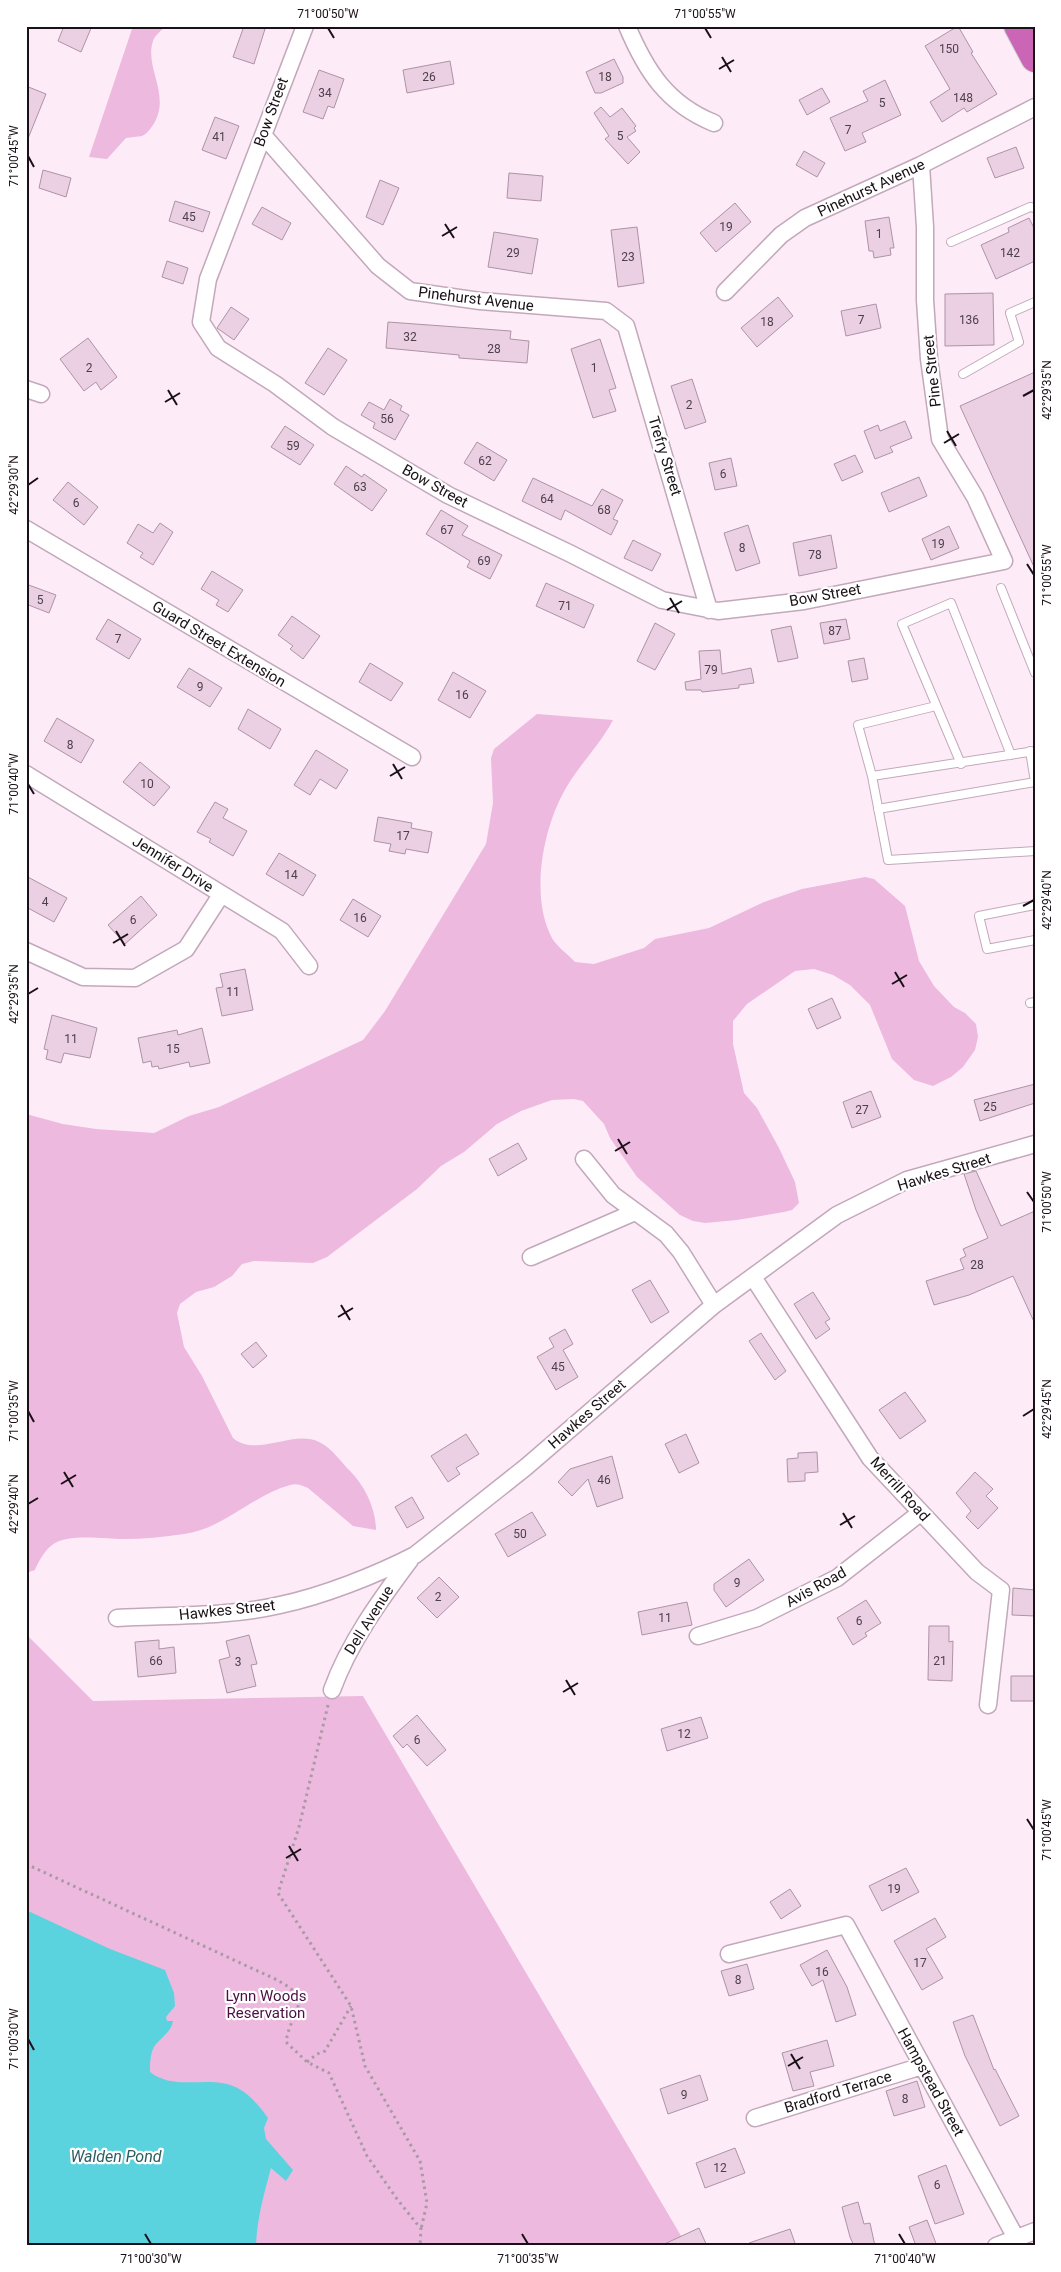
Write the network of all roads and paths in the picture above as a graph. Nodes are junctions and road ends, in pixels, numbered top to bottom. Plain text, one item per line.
1 (305, 26) edge
2 (627, 26) edge
3 (1018, 26) edge
4 (1035, 58) edge
5 (1035, 107) edge
6 (714, 123) dead end
7 (263, 134) junction
8 (921, 165) junction
9 (1035, 208) edge
10 (951, 242) dead end
11 (726, 292) dead end
12 (1035, 302) edge
13 (606, 311) joint
14 (963, 374) dead end
15 (26, 529) edge
16 (1004, 561) joint
17 (1001, 588) dead end
18 (709, 610) junction
19 (1035, 673) edge
20 (936, 706) junction
21 (1032, 751) edge
22 (1012, 755) junction
23 (412, 757) dead end
24 (961, 764) junction
25 (26, 774) edge
26 (872, 776) junction
27 (1035, 782) edge
28 (878, 809) junction
29 (1035, 852) edge
30 (221, 895) junction
31 (1035, 905) edge
32 (1035, 940) edge
33 (26, 951) edge
34 (309, 966) dead end
35 (1035, 1144) edge
36 (584, 1159) dead end
37 (636, 1212) junction
38 (531, 1258) dead end
39 (753, 1277) junction
40 (714, 1305) junction
41 (920, 1513) junction
42 (415, 1554) junction
43 (117, 1618) dead end
44 (698, 1636) dead end
45 (332, 1690) joint
46 (988, 1705) dead end
47 (26, 1864) edge
48 (730, 1954) dead end
49 (351, 2006) junction
50 (307, 2062) junction
51 (922, 2066) junction
52 (755, 2118) dead end
53 (421, 2229) junction
54 (1035, 2231) edge
55 (1016, 2238) junction
56 (420, 2246) edge
57 (996, 2246) edge

1 - 7 street, Bow Street
2 - 6 street
3 - 4 highway
5 - 8 street, Pinehurst Avenue
7 - 13 street, Pinehurst Avenue
7 - 18 street, Bow Street
8 - 11 street, Pinehurst Avenue
8 - 16 street, Pine Street
9 - 10 lane
12 - 14 lane
13 - 18 street, Trefry Street
15 - 23 street, Guard Street Extension
16 - 18 street, Bow Street
17 - 19 lane
20 - 22 lane
20 - 24 lane
20 - 26 lane
21 - 22 lane
21 - 27 lane
22 - 24 lane
24 - 26 lane
25 - 30 street, Jennifer Drive
26 - 28 lane
27 - 28 lane
28 - 29 lane
30 - 33 street
30 - 34 street, Jennifer Drive
31 - 32 lane
35 - 39 street, Hawkes Street
36 - 37 street
37 - 38 street
37 - 40 street
39 - 40 street, Hawkes Street
39 - 41 street, Merrill Road
40 - 42 street, Hawkes Street
41 - 44 street, Avis Road
41 - 46 street, Merrill Road
42 - 43 street, Hawkes Street
42 - 45 street, Dell Avenue
45 - 49 path
47 - 50 path
48 - 51 street, Hampstead Street
49 - 50 path
49 - 53 path
50 - 53 path
51 - 52 street, Bradford Terrace
51 - 55 street, Hampstead Street
53 - 56 path
54 - 55 street
55 - 57 street

